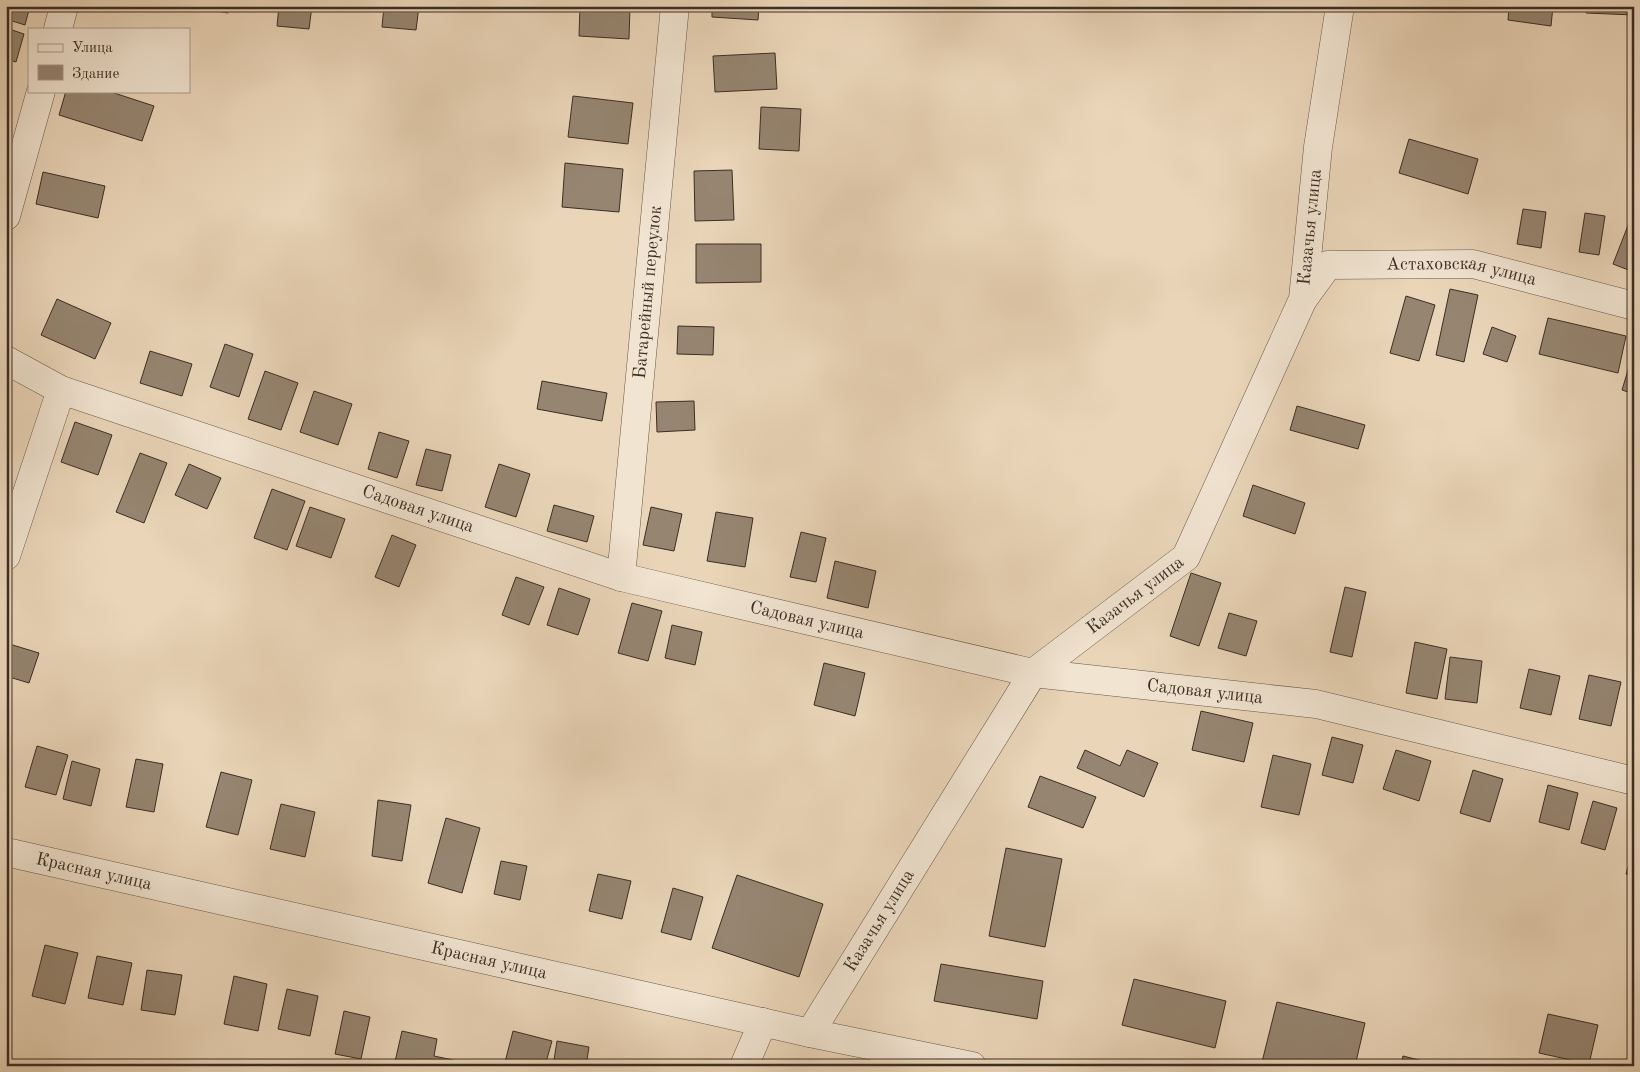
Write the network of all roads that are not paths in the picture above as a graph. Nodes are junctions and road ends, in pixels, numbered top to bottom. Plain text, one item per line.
1 (64, 6) edge
2 (675, 6) edge
3 (1340, 6) edge
4 (58, 28) edge
5 (41, 92) edge
6 (6, 216) edge
7 (1303, 299) junction
8 (1634, 306) edge
9 (6, 360) edge
10 (61, 390) junction
11 (6, 556) edge
12 (621, 578) junction
13 (1033, 673) junction
14 (1634, 782) edge
15 (6, 852) edge
16 (763, 1022) junction
17 (810, 1033) junction
18 (744, 1066) edge
19 (972, 1066) edge

1 - 4 street
2 - 12 street, Батарейный переулок
3 - 7 street, Казачья улица
5 - 6 street
7 - 8 street, Астаховская улица
7 - 13 street, Казачья улица
9 - 10 street, Садовая улица
10 - 11 street
10 - 12 street, Садовая улица
12 - 13 street, Садовая улица
13 - 14 street, Садовая улица
13 - 17 street, Казачья улица
15 - 16 street, Красная улица
16 - 17 street, Красная улица
16 - 18 street
17 - 19 street, Красная улица

